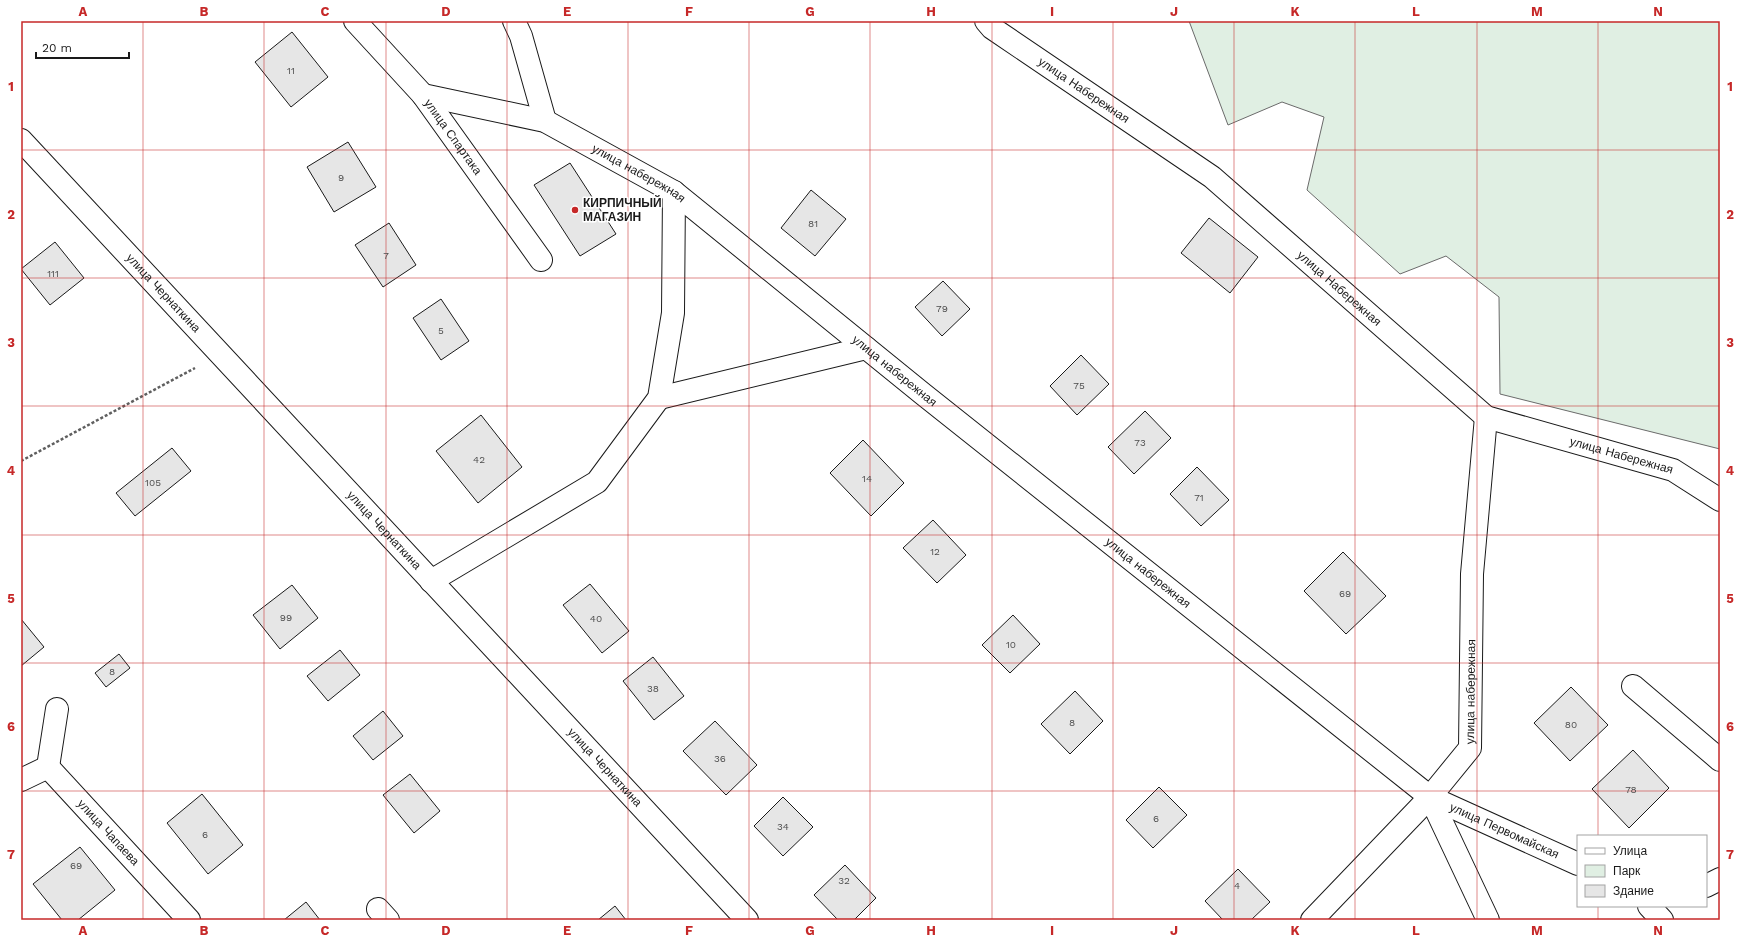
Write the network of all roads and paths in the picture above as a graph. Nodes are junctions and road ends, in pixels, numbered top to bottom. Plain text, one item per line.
1 (355, 21) edge
2 (514, 21) edge
3 (986, 21) edge
4 (423, 95) junction
5 (545, 121) junction
6 (21, 140) edge
7 (674, 192) junction
8 (540, 260) dead end
9 (866, 348) junction
10 (221, 354) junction
11 (659, 398) junction
12 (1486, 417) junction
13 (21, 461) edge
14 (1720, 500) edge
15 (431, 581) junction
16 (1633, 686) dead end
17 (57, 709) dead end
18 (1720, 760) edge
19 (48, 767) junction
20 (21, 780) edge
21 (1430, 798) junction
22 (1577, 864) edge
23 (1720, 879) edge
24 (1707, 886) edge
25 (738, 917) edge
26 (189, 920) edge
27 (1312, 920) edge
28 (1488, 920) edge

1 - 4 street, улица Спартака
2 - 5 street
3 - 12 street, улица Набережная
4 - 5 street, улица набережная
4 - 8 street, улица Спартака
5 - 7 street, улица набережная
6 - 10 street, улица Чернаткина
7 - 9 street, улица набережная
7 - 11 street
9 - 11 street
9 - 21 street, улица набережная
10 - 13 path
10 - 15 street, улица Чернаткина
11 - 15 street
12 - 14 street, улица Набережная
12 - 21 street, улица набережная
15 - 25 street, улица Чернаткина
16 - 18 street
17 - 19 street
19 - 20 street
19 - 26 street, улица Чапаева
21 - 22 street, улица Первомайская
21 - 27 street
21 - 28 street
23 - 24 street

